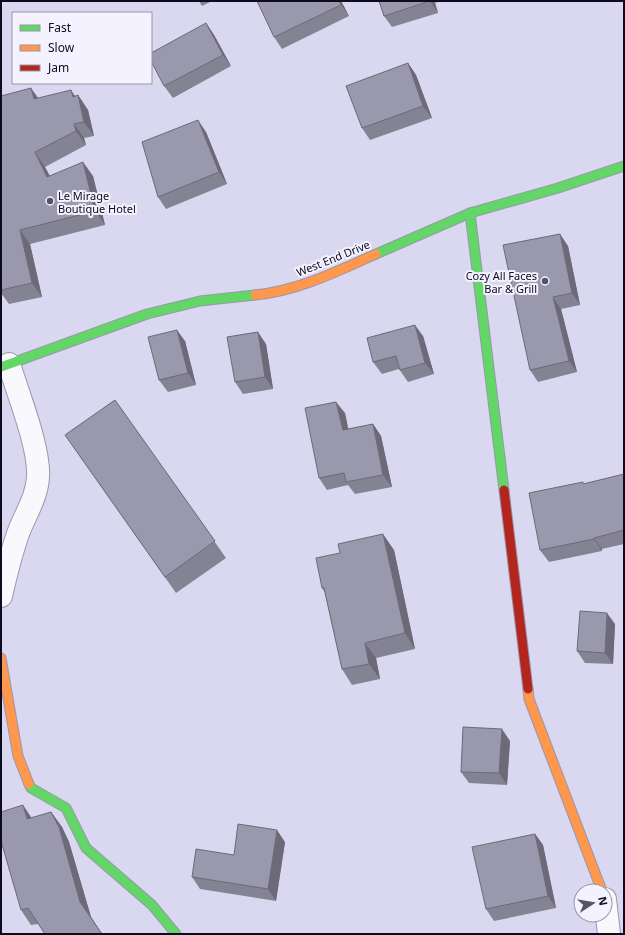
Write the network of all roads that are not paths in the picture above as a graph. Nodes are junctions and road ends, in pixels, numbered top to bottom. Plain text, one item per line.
1 (624, 166) edge
2 (470, 213) junction
3 (5, 366) edge
4 (1, 596) edge
5 (1, 658) edge
6 (599, 883) edge
7 (608, 923) edge
8 (176, 934) edge
9 (609, 934) edge

1 - 2 street, West End Drive
2 - 3 street, West End Drive
2 - 6 street
3 - 4 street
5 - 8 street
7 - 9 street

